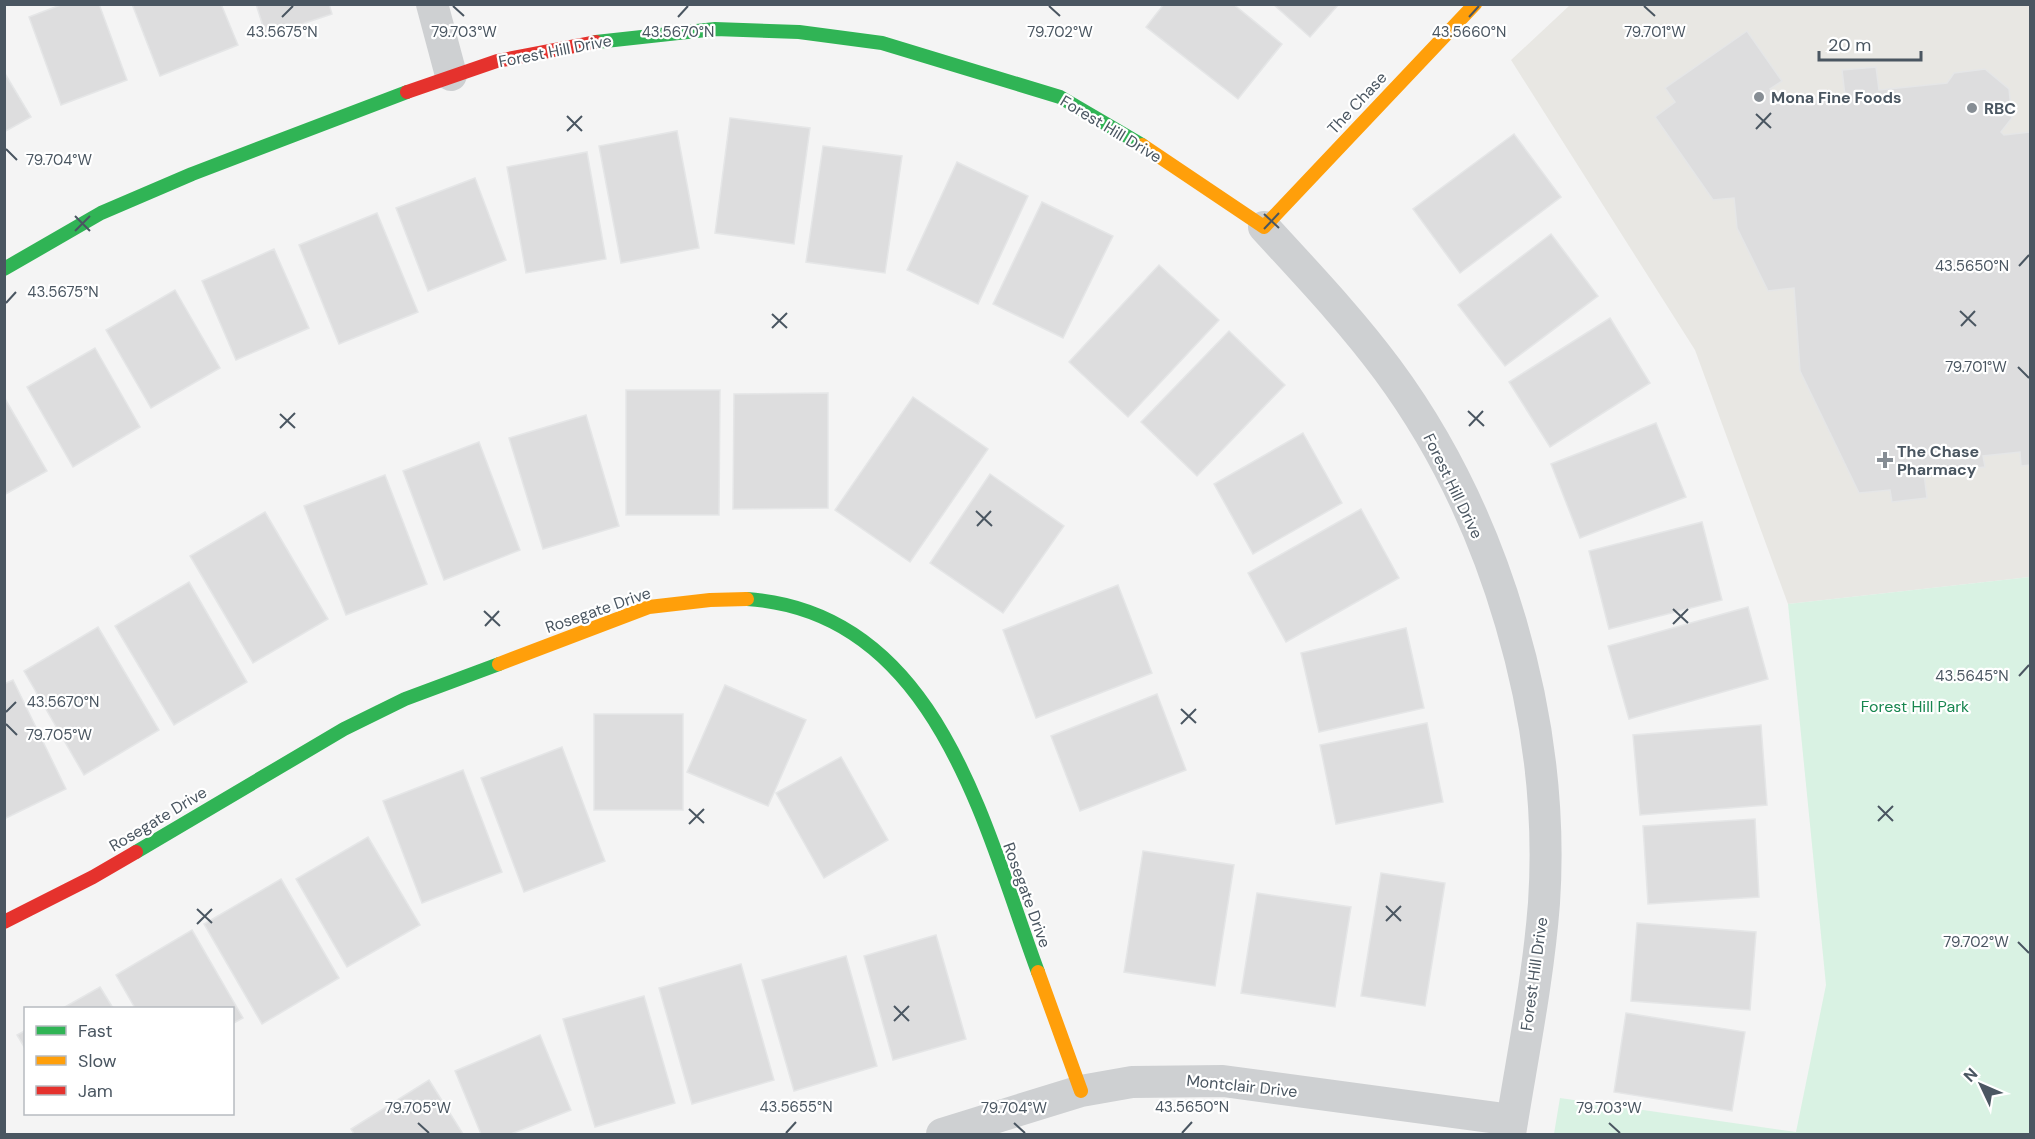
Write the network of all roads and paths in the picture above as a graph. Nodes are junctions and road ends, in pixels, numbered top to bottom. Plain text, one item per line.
1 (432, 4) edge
2 (1475, 4) edge
3 (451, 75) junction
4 (1263, 227) junction
5 (4, 269) edge
6 (4, 922) edge
7 (1081, 1091) junction
8 (1511, 1127) edge
9 (942, 1134) edge

1 - 3 street
2 - 4 street, The Chase
3 - 4 street, Forest Hill Drive
3 - 5 street, Forest Hill Drive
4 - 8 street, Forest Hill Drive
6 - 7 street, Rosegate Drive
7 - 8 street, Montclair Drive
7 - 9 street, Montclair Drive

